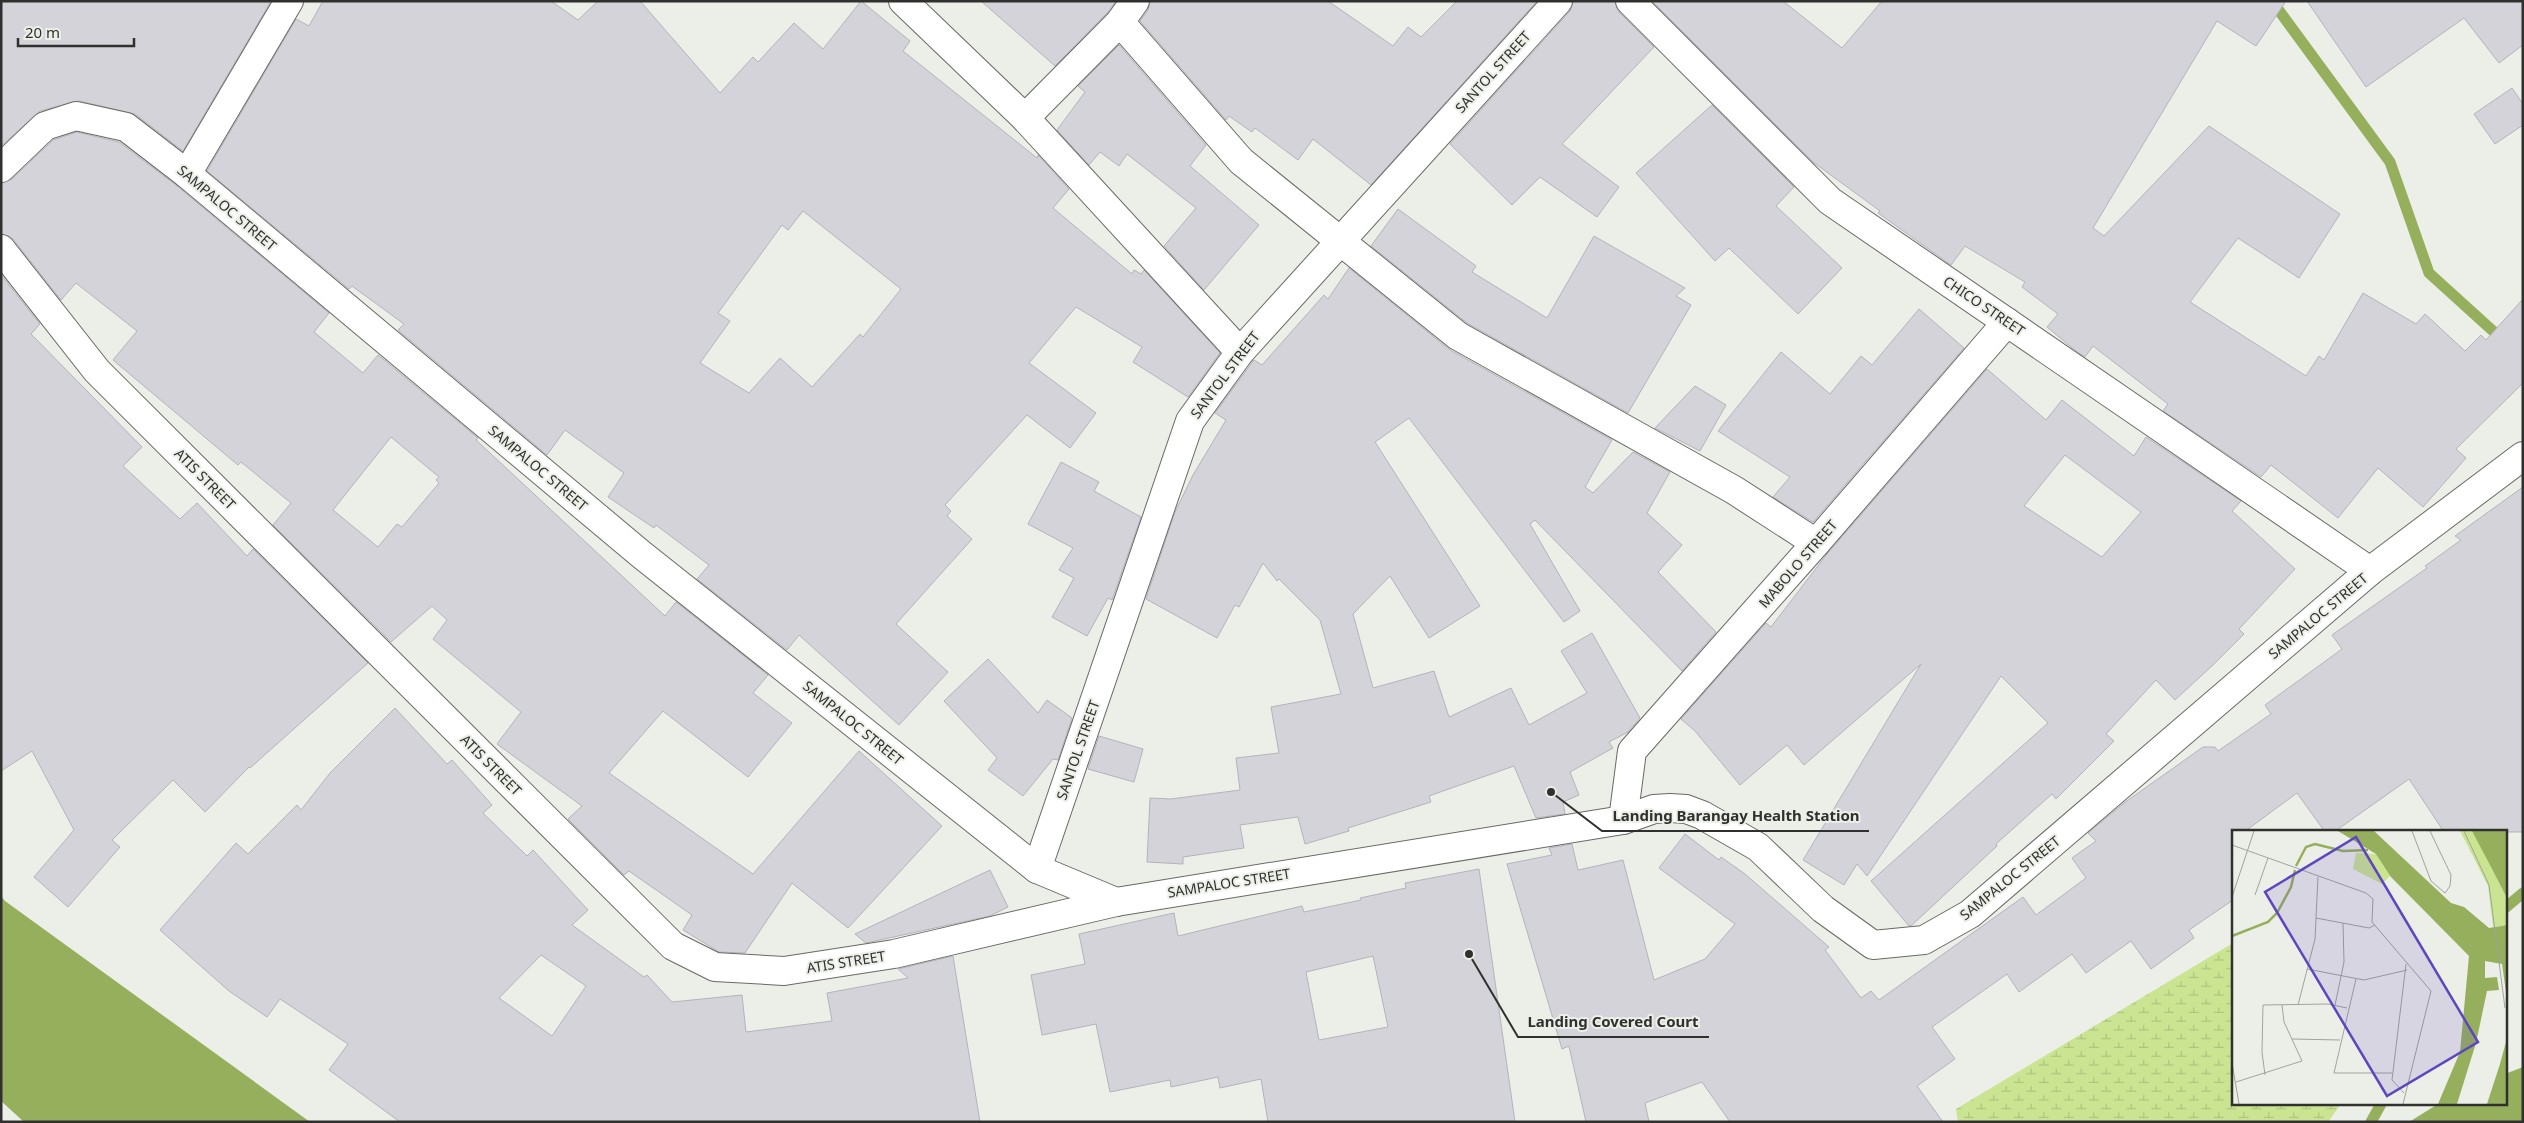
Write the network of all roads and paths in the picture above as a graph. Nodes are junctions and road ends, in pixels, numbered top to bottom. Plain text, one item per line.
1 (289, 1) edge
2 (903, 1) edge
3 (1558, 1) edge
4 (1630, 1) edge
5 (1127, 11) edge
6 (1025, 118) junction
7 (1, 168) edge
8 (187, 174) junction
9 (1338, 242) junction
10 (1, 249) edge
11 (2007, 322) junction
12 (1240, 352) junction
13 (2523, 456) edge
14 (1816, 543) junction
15 (2370, 571) junction
16 (1623, 820) junction
17 (1037, 869) junction
18 (1116, 902) junction

1 - 8 street
2 - 6 street
3 - 9 street, SANTOL STREET
4 - 11 street, CHICO STREET
5 - 6 street
5 - 9 street
6 - 12 street
7 - 8 street, SAMPALOC STREET
8 - 17 street, SAMPALOC STREET
9 - 12 street, SANTOL STREET
9 - 14 street
10 - 18 street, ATIS STREET
11 - 14 street, MABOLO STREET
11 - 15 street, CHICO STREET
12 - 17 street, SANTOL STREET
13 - 15 street, SAMPALOC STREET
14 - 16 street, MABOLO STREET
15 - 16 street, SAMPALOC STREET
16 - 18 street, SAMPALOC STREET
17 - 18 street, SAMPALOC STREET

